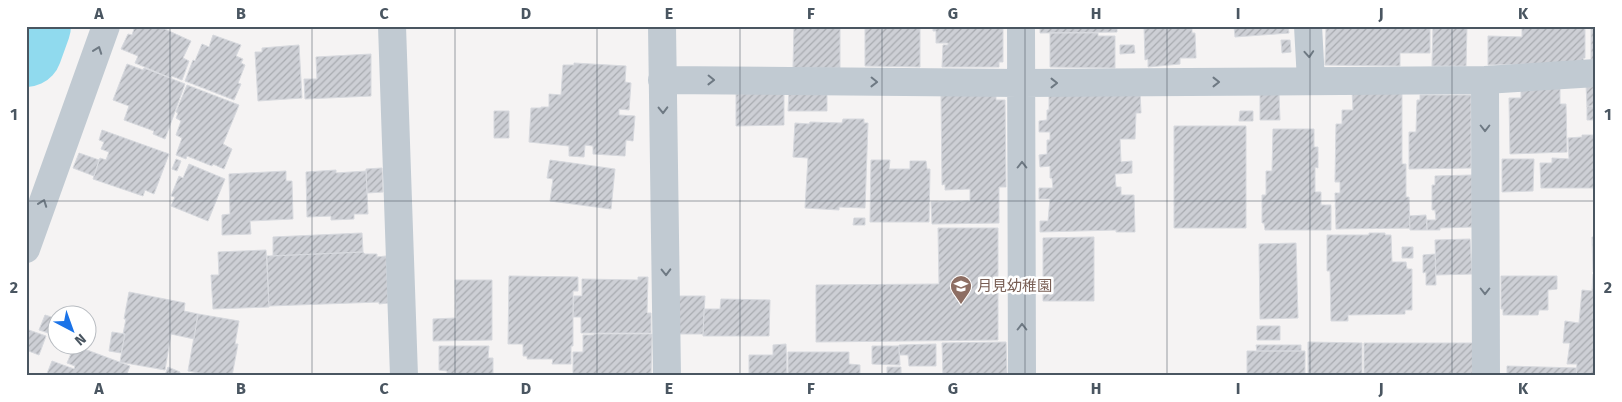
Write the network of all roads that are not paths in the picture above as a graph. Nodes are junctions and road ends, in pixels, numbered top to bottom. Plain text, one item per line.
1 (106, 26) edge
2 (392, 26) edge
3 (662, 26) edge
4 (1021, 26) edge
5 (1308, 26) edge
6 (1596, 73) edge
7 (662, 80) junction
8 (1485, 80) junction
9 (1311, 81) junction
10 (1022, 84) junction
11 (26, 249) edge
12 (404, 376) edge
13 (667, 376) edge
14 (1022, 376) edge
15 (1486, 376) edge

11 -> 1 street
2 - 12 street
3 - 7 street
4 - 10 street
5 -> 9 street
6 - 8 street
7 -> 10 street
7 -> 13 street
8 - 9 street
8 -> 15 street
10 -> 9 street
14 -> 10 street

